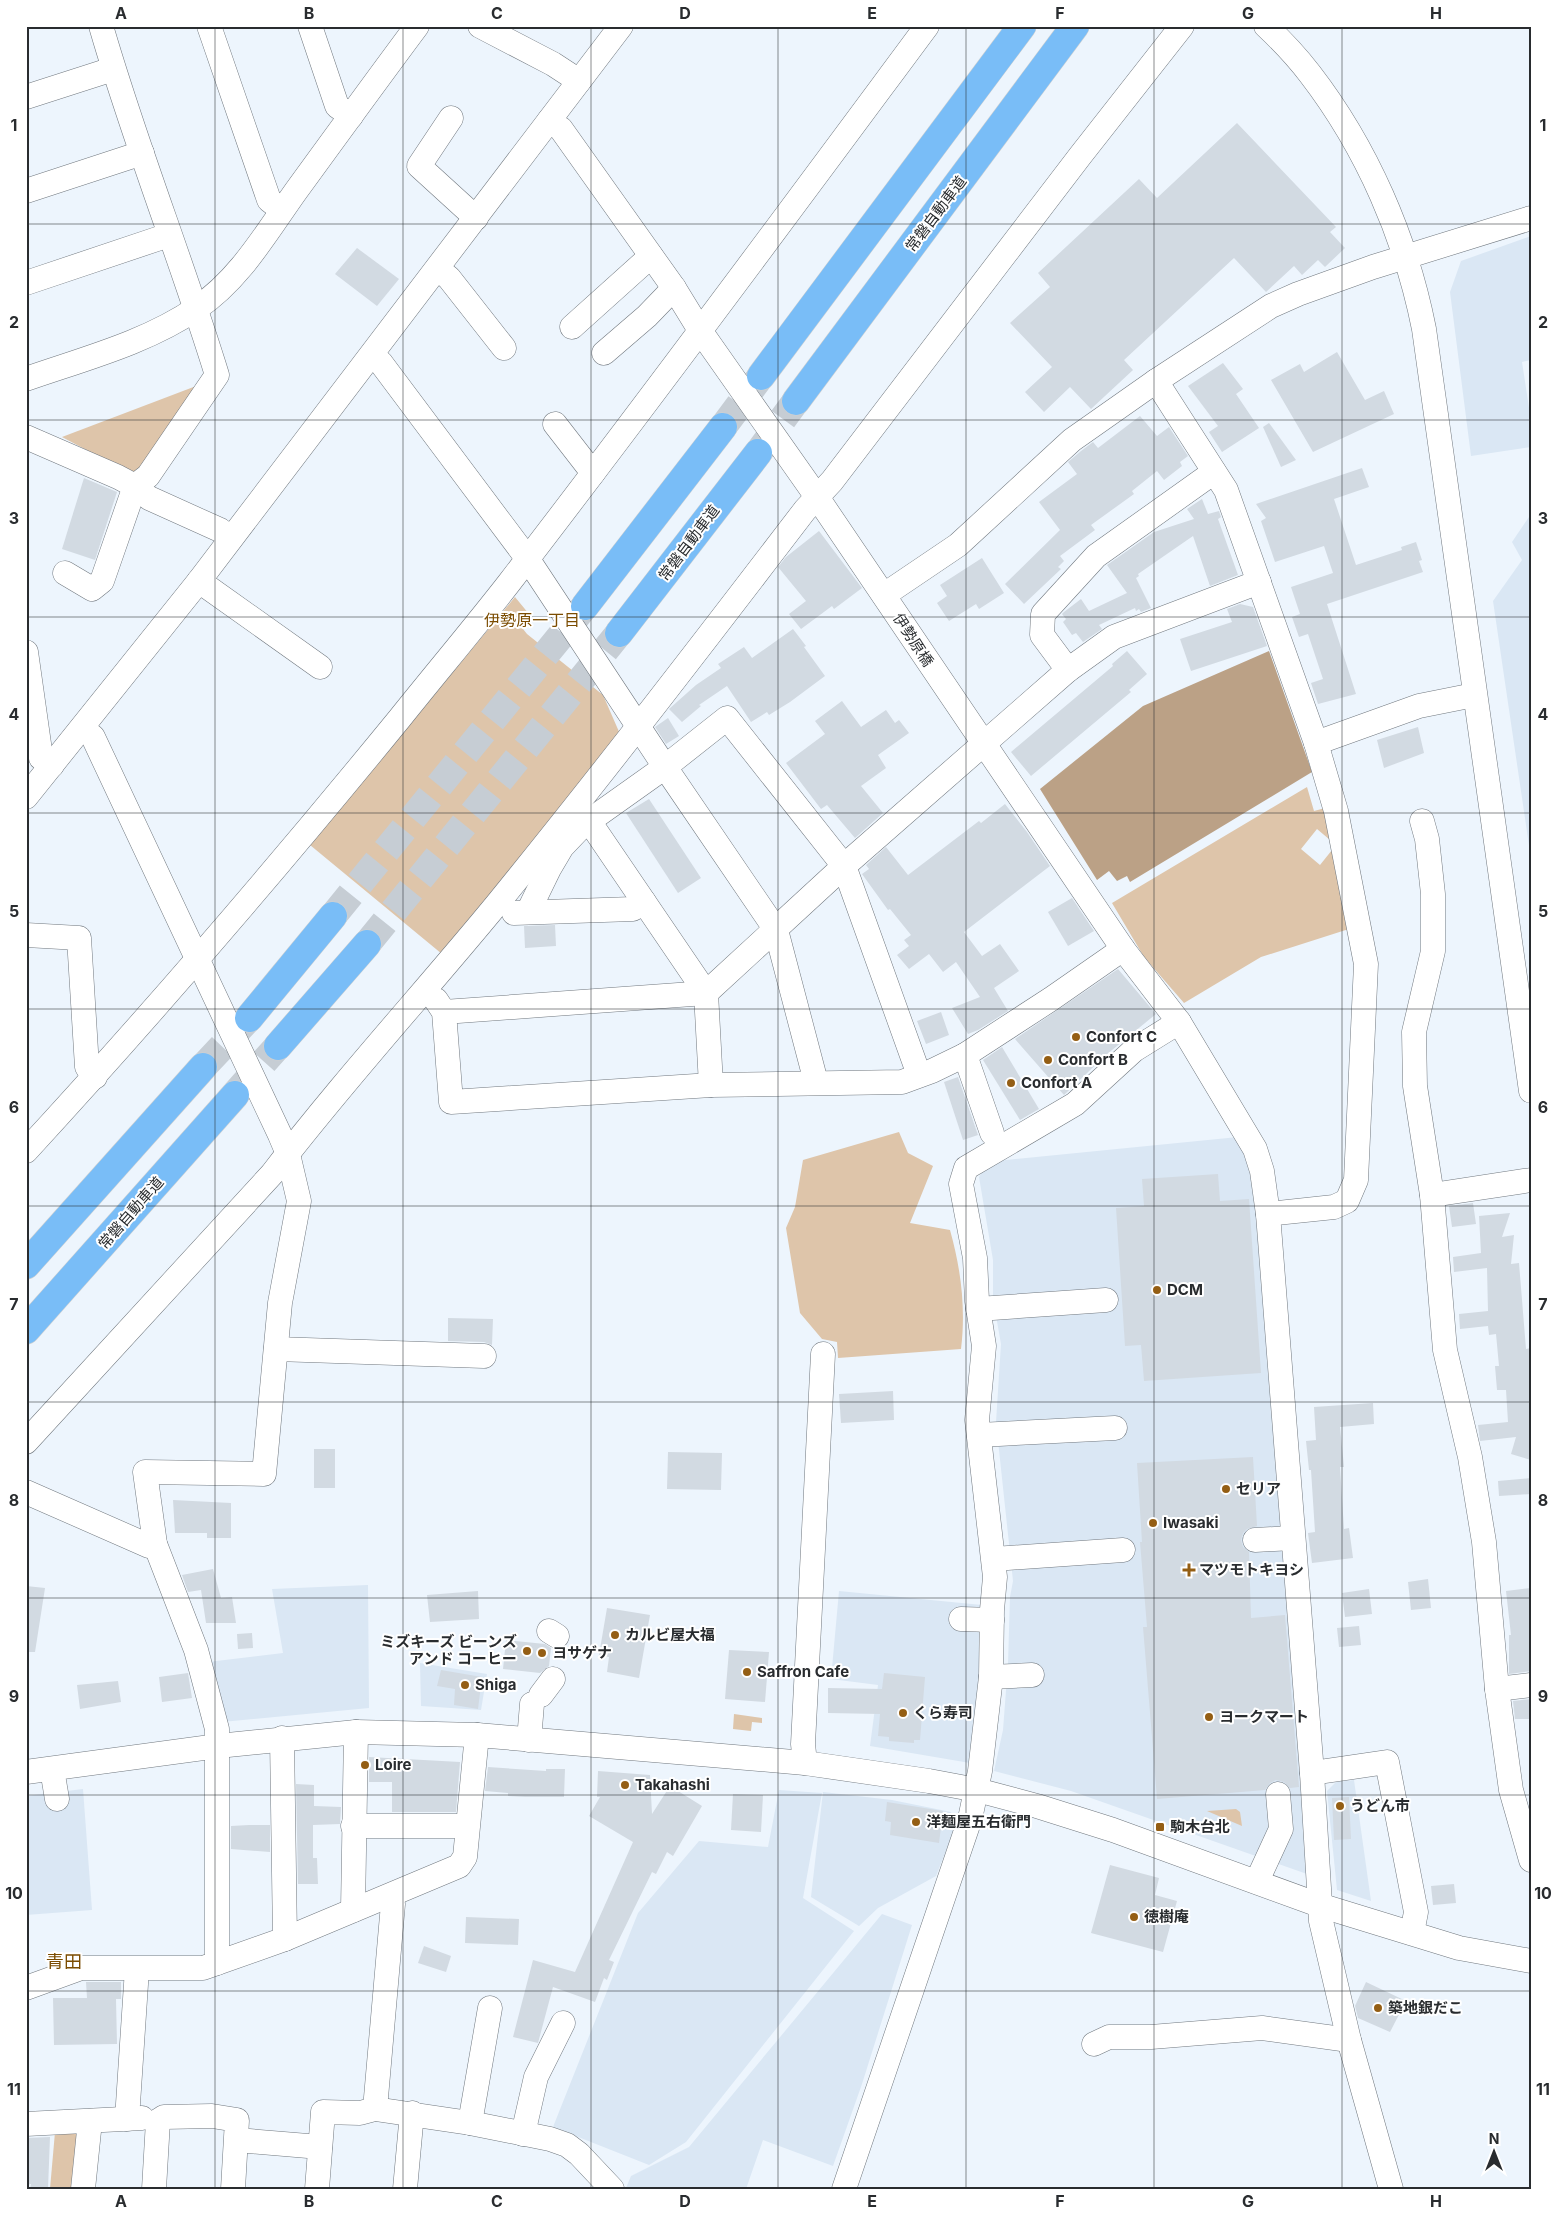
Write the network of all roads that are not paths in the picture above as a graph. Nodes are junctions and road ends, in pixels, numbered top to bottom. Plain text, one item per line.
1 (101, 26) edge
2 (209, 26) edge
3 (310, 26) edge
4 (416, 26) edge
5 (480, 26) edge
6 (621, 26) edge
7 (928, 26) edge
8 (1022, 26) edge
9 (1075, 26) edge
10 (1182, 26) edge
11 (1266, 26) edge
12 (113, 69) junction
13 (579, 81) junction
14 (26, 97) edge
15 (351, 116) junction
16 (451, 118) dead end
17 (549, 121) junction
18 (142, 152) junction
19 (26, 191) edge
20 (282, 210) junction
21 (476, 218) junction
22 (1531, 218) edge
23 (169, 234) junction
24 (651, 256) junction
25 (1406, 257) junction
26 (438, 269) junction
27 (26, 283) edge
28 (674, 288) junction
29 (197, 308) junction
30 (572, 327) dead end
31 (701, 332) junction
32 (504, 348) dead end
33 (604, 353) dead end
34 (372, 356) junction
35 (761, 376) tunnel mouth
36 (26, 379) edge
37 (1156, 382) junction
38 (796, 401) tunnel mouth
39 (555, 424) dead end
40 (723, 427) tunnel mouth
41 (26, 437) edge
42 (758, 453) tunnel mouth
43 (592, 472) junction
44 (1214, 472) junction
45 (135, 486) junction
46 (817, 497) junction
47 (231, 538) junction
48 (527, 558) junction
49 (65, 573) dead end
50 (199, 581) junction
51 (1259, 582) junction
52 (884, 595) junction
53 (585, 606) tunnel mouth
54 (620, 633) tunnel mouth
55 (26, 652) edge
56 (320, 667) dead end
57 (1068, 670) junction
58 (1474, 694) junction
59 (639, 727) junction
60 (82, 728) junction
61 (1316, 743) junction
62 (983, 744) junction
63 (52, 766) junction
64 (665, 767) junction
65 (26, 797) edge
66 (580, 816) junction
67 (1422, 821) dead end
68 (844, 866) junction
69 (644, 902) junction
70 (495, 906) junction
71 (528, 912) junction
72 (333, 916) tunnel mouth
73 (776, 930) junction
74 (26, 935) edge
75 (367, 944) tunnel mouth
76 (1123, 949) junction
77 (198, 958) junction
78 (427, 986) junction
79 (706, 993) junction
80 (444, 1012) junction
81 (249, 1018) tunnel mouth
82 (1179, 1022) junction
83 (278, 1046) tunnel mouth
84 (964, 1054) junction
85 (203, 1066) tunnel mouth
86 (919, 1075) junction
87 (95, 1077) junction
88 (816, 1082) junction
89 (710, 1085) junction
90 (1531, 1091) edge
91 (235, 1095) tunnel mouth
92 (992, 1133) dead end
93 (26, 1152) edge
94 (288, 1154) junction
95 (1531, 1180) edge
96 (1432, 1195) junction
97 (1268, 1214) junction
98 (26, 1265) edge
99 (1106, 1300) dead end
100 (978, 1309) junction
101 (26, 1330) edge
102 (276, 1349) junction
103 (823, 1354) dead end
104 (484, 1356) dead end
105 (1115, 1428) dead end
106 (979, 1435) junction
107 (26, 1442) edge
108 (26, 1492) edge
109 (156, 1544) junction
110 (1293, 1544) junction
111 (1256, 1547) dead end
112 (1123, 1550) dead end
113 (994, 1559) junction
114 (961, 1619) dead end
115 (992, 1620) junction
116 (1032, 1675) dead end
117 (991, 1677) junction
118 (1531, 1685) edge
119 (1496, 1689) junction
120 (542, 1693) dead end
121 (356, 1732) junction
122 (477, 1735) junction
123 (282, 1738) junction
124 (529, 1740) junction
125 (218, 1746) junction
126 (805, 1763) junction
127 (52, 1769) junction
128 (26, 1772) edge
129 (1312, 1773) junction
130 (977, 1790) junction
131 (1278, 1794) dead end
132 (57, 1799) dead end
133 (354, 1826) junction
134 (467, 1826) junction
135 (1531, 1860) edge
136 (1257, 1881) junction
137 (389, 1897) junction
138 (1319, 1904) junction
139 (353, 1910) junction
140 (1412, 1933) junction
141 (285, 1939) junction
142 (1531, 1961) edge
143 (217, 1962) junction
144 (137, 1969) junction
145 (26, 1988) edge
146 (490, 2008) dead end
147 (562, 2023) dead end
148 (1349, 2040) junction
149 (1094, 2044) dead end
150 (375, 2108) junction
151 (412, 2113) junction
152 (127, 2119) junction
153 (90, 2121) junction
154 (158, 2121) junction
155 (470, 2123) junction
156 (26, 2124) edge
157 (523, 2134) junction
158 (236, 2140) junction
159 (320, 2147) junction
160 (83, 2189) edge
161 (154, 2189) edge
162 (233, 2189) edge
163 (317, 2189) edge
164 (405, 2189) edge
165 (612, 2189) edge
166 (844, 2189) edge
167 (1391, 2189) edge

1 - 12 street
2 - 20 street
3 - 15 street
4 - 15 street
5 - 13 street
6 - 13 street
7 - 31 street
8 - 35 highway
9 - 38 highway, 常磐自動車道
10 - 46 street
11 - 25 street
12 - 14 street
12 - 18 street
13 - 17 street
15 - 20 street
16 - 21 street
17 - 21 street
17 - 24 street, 伊勢原橋
18 - 19 street
18 - 23 street
20 - 29 street
21 - 26 street
22 - 25 street
23 - 27 street
23 - 29 street
24 - 28 street, 伊勢原橋
24 - 30 street
25 - 37 street
25 - 58 street
26 - 32 street
26 - 34 street
28 - 31 street, 伊勢原橋
28 - 33 street
29 - 36 street
29 - 45 street
31 - 43 street
31 - 46 street, 伊勢原橋
34 - 47 street
34 - 48 street
37 - 44 street
37 - 52 street
39 - 43 street
40 - 53 highway
41 - 45 street
42 - 54 highway, 常磐自動車道
43 - 48 street
44 - 51 street
44 - 57 street
45 - 47 street
45 - 49 street
46 - 52 street, 伊勢原橋
46 - 59 street
47 - 50 street
48 - 59 street
48 - 77 street
50 - 56 street
50 - 60 street
51 - 57 street
51 - 61 street
52 - 62 street, 伊勢原橋
55 - 63 street
57 - 62 street
58 - 61 street
58 - 90 street
59 - 64 street
59 - 66 street
60 - 63 street
60 - 77 street
61 - 97 street
62 - 68 street
62 - 76 street, 伊勢原橋
63 - 65 street
64 - 66 street
64 - 68 street
64 - 73 street
66 - 69 street
66 - 70 street
66 - 71 street
67 - 96 street
68 - 73 street
68 - 86 street
69 - 71 street
69 - 79 street
70 - 71 street
70 - 78 street
72 - 81 highway
73 - 79 street
73 - 88 street
74 - 87 street
75 - 83 highway
76 - 82 street, 伊勢原橋
76 - 84 street
77 - 87 street
77 - 94 street
78 - 80 street
78 - 94 street
79 - 80 street
79 - 89 street
80 - 89 street
82 - 97 street, 伊勢原橋
82 - 100 street
84 - 86 street
84 - 92 street
85 - 98 highway
86 - 88 street
87 - 93 street
88 - 89 street
91 - 101 highway, 常磐自動車道
94 - 102 street
94 - 107 street
95 - 96 street
96 - 119 street
97 - 110 street, 伊勢原橋
99 - 100 street
100 - 106 street
102 - 104 street
102 - 109 street
103 - 126 street
105 - 106 street
106 - 113 street
108 - 109 street
109 - 125 street
110 - 111 street
110 - 129 street, 伊勢原橋
112 - 113 street
113 - 115 street
114 - 115 street
115 - 117 street
116 - 117 street
117 - 130 street
118 - 119 street
119 - 135 street
120 - 124 street
121 - 122 street
121 - 123 street
121 - 133 street
122 - 124 street
122 - 134 street
123 - 125 street
123 - 141 street
124 - 126 street
125 - 127 street
125 - 143 street
126 - 130 street
127 - 128 street
127 - 132 street
129 - 138 street, 伊勢原橋
129 - 140 street
130 - 136 street
130 - 166 street
131 - 136 street
133 - 134 street
133 - 139 street
134 - 137 street
136 - 138 street
137 - 139 street
137 - 150 street
138 - 140 street
138 - 148 street, 伊勢原橋
139 - 141 street
140 - 142 street
141 - 143 street
143 - 144 street
144 - 145 street
144 - 152 street
146 - 155 street
147 - 157 street
148 - 149 street
148 - 167 street, 伊勢原橋
150 - 151 street
150 - 159 street
151 - 155 street
151 - 164 street
152 - 153 street
152 - 154 street
153 - 156 street
153 - 160 street
154 - 158 street
154 - 161 street
155 - 157 street
157 - 165 street
158 - 159 street
158 - 162 street
159 - 163 street

